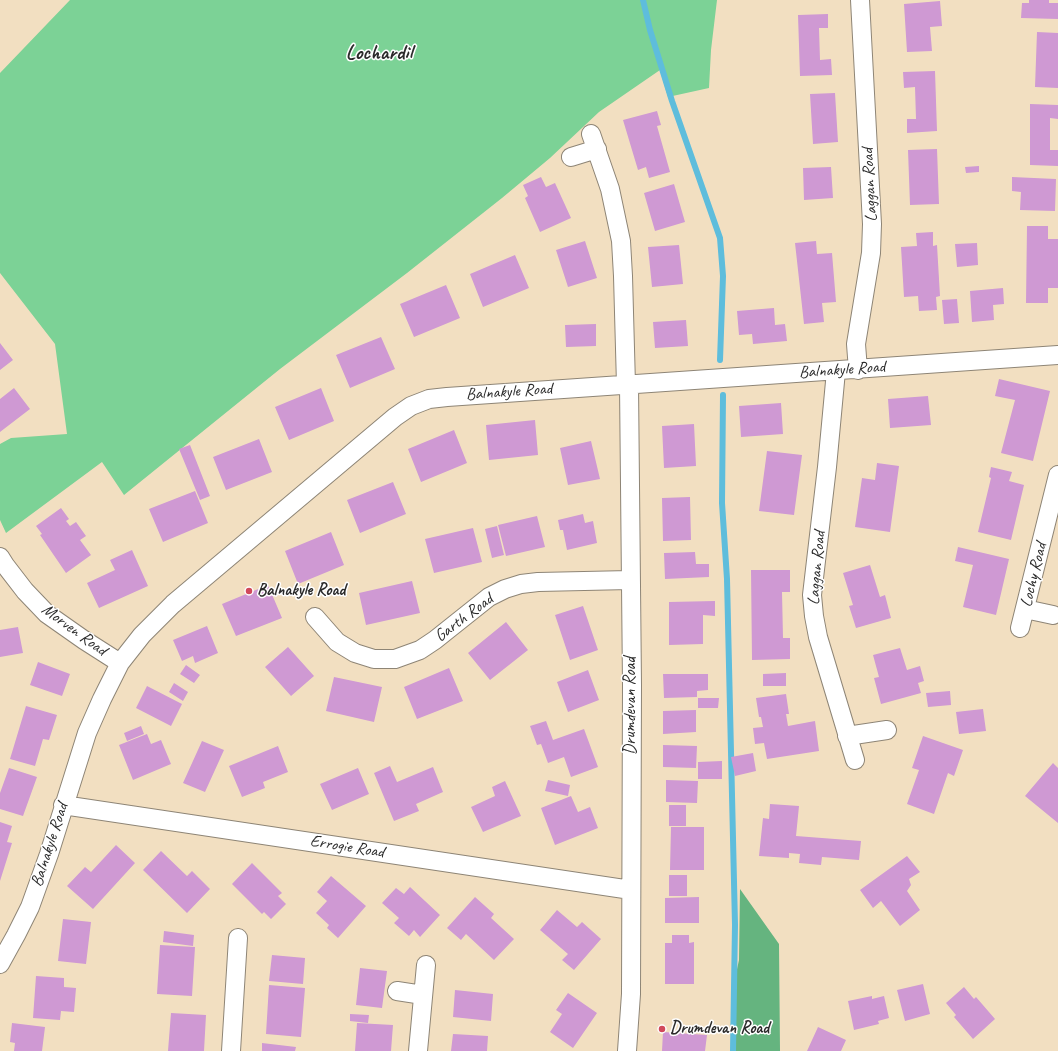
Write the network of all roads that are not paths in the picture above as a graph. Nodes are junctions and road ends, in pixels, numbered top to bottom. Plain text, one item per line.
1 (860, 0) edge
2 (570, 157) dead end
3 (1058, 355) edge
4 (858, 370) junction
5 (836, 371) junction
6 (627, 385) junction
7 (1058, 475) edge
8 (2, 563) edge
9 (630, 580) junction
10 (1026, 609) junction
11 (1052, 615) dead end
12 (315, 617) dead end
13 (1020, 628) dead end
14 (120, 663) junction
15 (887, 730) dead end
16 (847, 736) junction
17 (855, 760) dead end
18 (64, 804) junction
19 (631, 890) junction
20 (238, 938) dead end
21 (0, 964) edge
22 (426, 965) dead end
23 (397, 991) dead end
24 (423, 995) junction
25 (231, 1051) edge
26 (418, 1051) edge
27 (627, 1051) edge

1 - 4 street, Laggan Road
2 - 6 street
3 - 4 street, Balnakyle Road
4 - 5 street, Balnakyle Road
5 - 6 street, Balnakyle Road
5 - 16 street, Laggan Road
6 - 9 street, Drumdevan Road
6 - 14 street, Balnakyle Road
7 - 10 street, Lochy Road
8 - 14 street, Morven Road
9 - 12 street, Garth Road
9 - 19 street, Drumdevan Road
10 - 11 street
10 - 13 street, Lochy Road
14 - 18 street, Balnakyle Road
15 - 16 street
16 - 17 street, Laggan Road
18 - 19 street, Errogie Road
18 - 21 street, Balnakyle Road
19 - 27 street, Drumdevan Road
20 - 25 street
22 - 24 street
23 - 24 street
24 - 26 street

